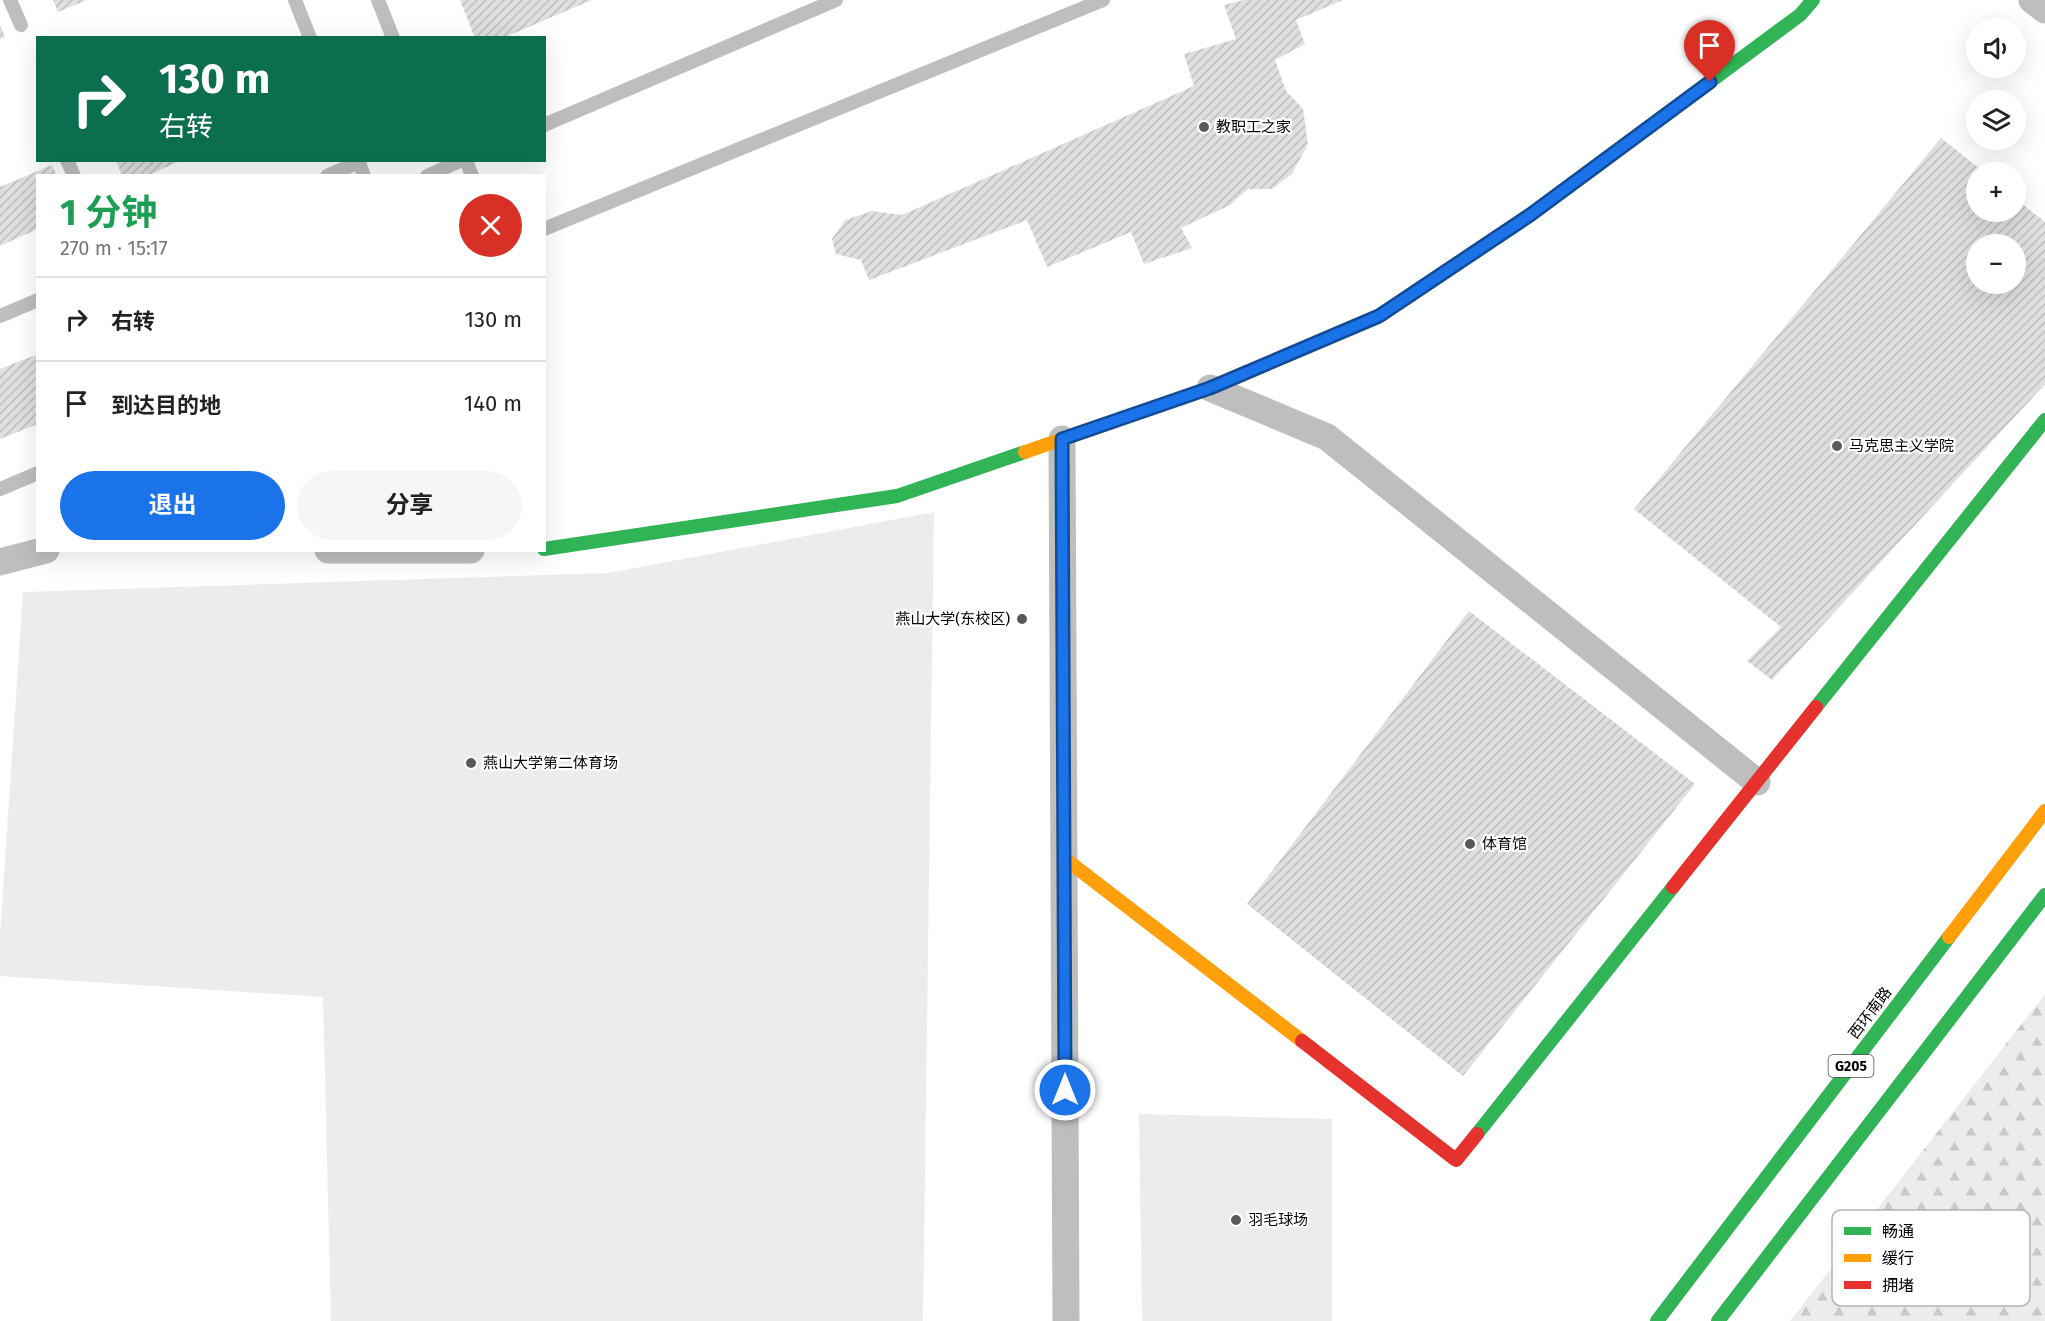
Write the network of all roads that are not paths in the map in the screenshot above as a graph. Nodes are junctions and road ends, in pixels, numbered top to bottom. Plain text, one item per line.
1 (10, 0) edge
2 (295, 0) edge
3 (378, 0) edge
4 (836, 0) edge
5 (1103, 0) edge
6 (1813, 0) edge
7 (2032, 0) edge
8 (1068, 7) edge
9 (2045, 10) edge
10 (21, 25) dead end
11 (309, 36) edge
12 (392, 36) edge
13 (546, 124) edge
14 (356, 162) edge
15 (443, 164) edge
16 (331, 174) edge
17 (430, 174) edge
18 (546, 228) edge
19 (36, 301) edge
20 (0, 316) edge
21 (1210, 388) junction
22 (2045, 420) edge
23 (1062, 439) junction
24 (36, 474) edge
25 (0, 489) edge
26 (546, 549) edge
27 (38, 552) edge
28 (0, 562) edge
29 (1757, 782) junction
30 (2045, 811) edge
31 (1064, 858) junction
32 (2045, 895) edge
33 (1066, 1321) edge
34 (1657, 1321) edge
35 (1718, 1321) edge

1 - 10 lane
2 - 11 lane
3 - 12 lane
4 - 13 lane
5 - 8 lane
6 - 21 main road
7 - 9 street
8 - 18 lane
14 - 16 lane
15 - 17 lane
19 - 20 lane
21 - 23 main road
21 - 29 street
22 - 29 main road
23 - 26 main road
23 - 31 street
24 - 25 lane
27 - 28 street
29 - 31 main road
30 - 34 main road, 西环南路 / G205
31 - 33 street
32 - 35 main road

